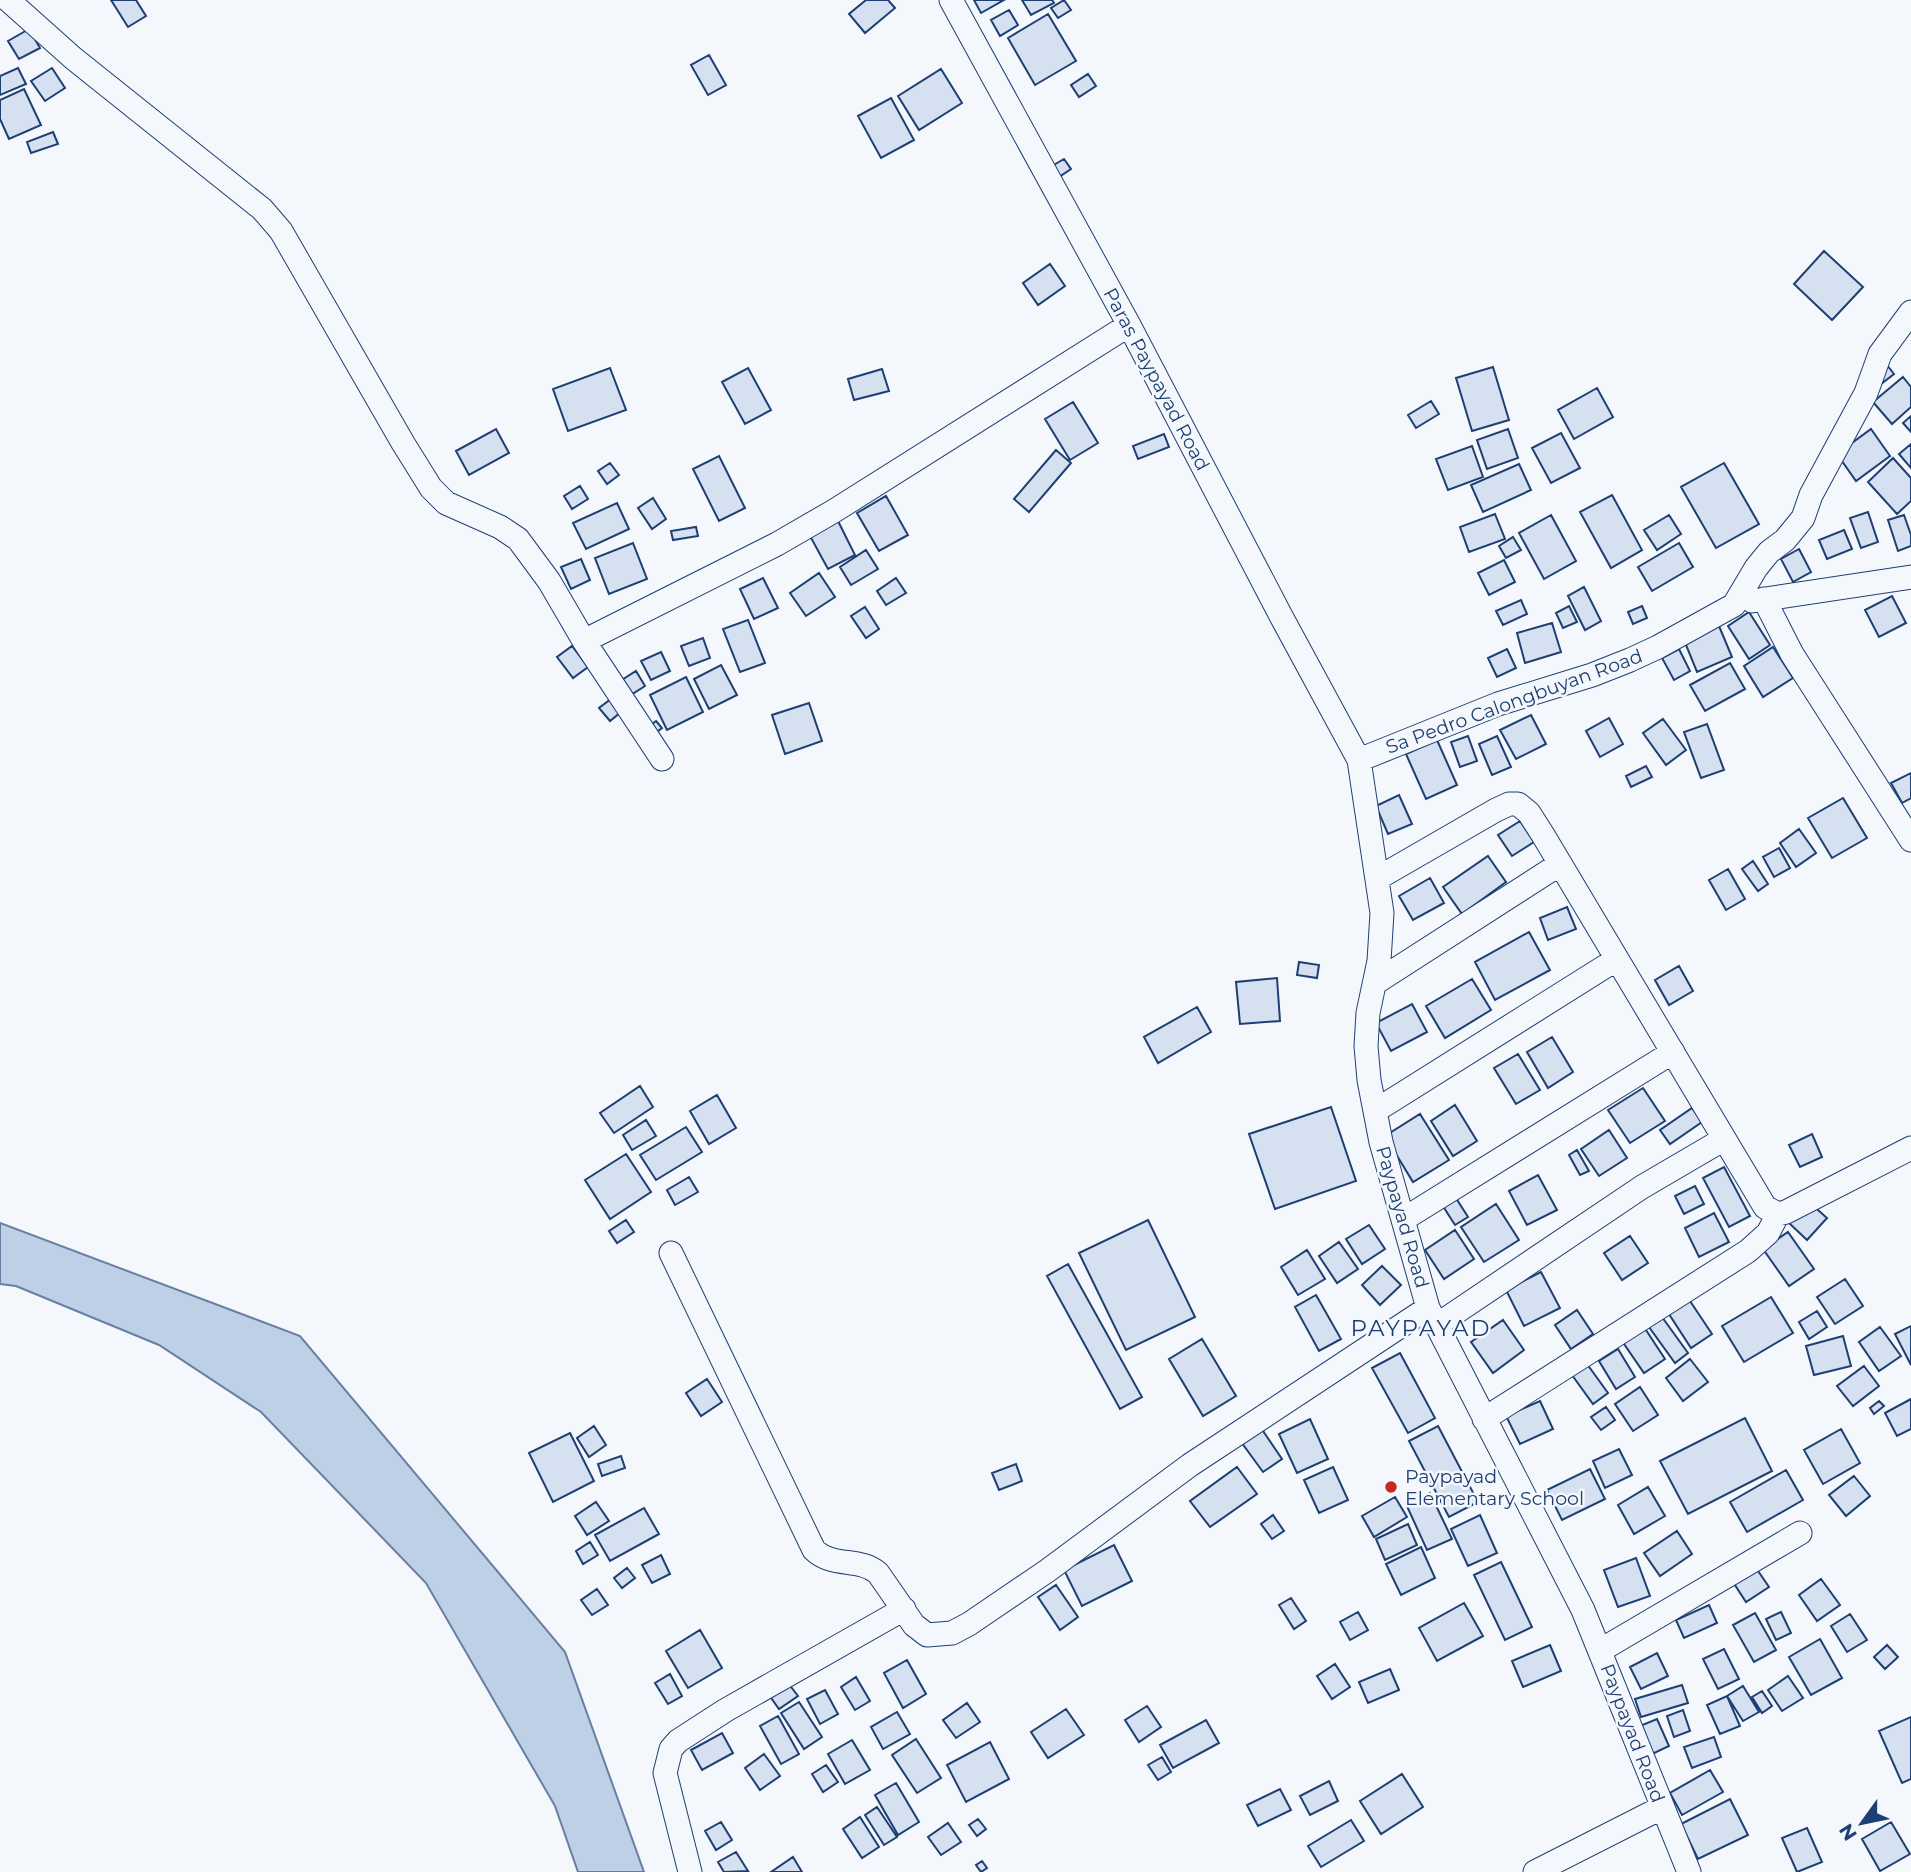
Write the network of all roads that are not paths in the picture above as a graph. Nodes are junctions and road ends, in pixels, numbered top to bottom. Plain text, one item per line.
1 (8, 0) edge
2 (951, 0) edge
3 (1911, 312) edge
4 (1129, 325) junction
5 (1911, 577) edge
6 (1764, 599) junction
7 (1734, 605) junction
8 (584, 641) junction
9 (662, 759) dead end
10 (1359, 760) junction
11 (1911, 840) edge
12 (1560, 864) junction
13 (1378, 878) junction
14 (1617, 959) junction
15 (1375, 983) junction
16 (1673, 1052) junction
17 (1375, 1111) junction
18 (1724, 1139) junction
19 (1911, 1148) edge
20 (1778, 1214) junction
21 (1404, 1219) junction
22 (671, 1253) dead end
23 (1433, 1317) junction
24 (1484, 1419) junction
25 (1800, 1533) dead end
26 (904, 1609) junction
27 (1601, 1650) junction
28 (1661, 1808) junction
29 (690, 1872) edge
30 (1535, 1872) edge
31 (1689, 1872) edge

1 - 8 street
2 - 4 street, Paras Paypayad Road
3 - 7 street
4 - 8 street
4 - 10 street, Paras Paypayad Road
5 - 6 street
6 - 7 street
6 - 11 street
7 - 10 street, Sa Pedro Calongbuyan Road
8 - 9 street
10 - 13 street, Paypayad Road
12 - 13 street
12 - 14 street
12 - 15 street
13 - 15 street, Paypayad Road
14 - 16 street
14 - 17 street
15 - 17 street, Paypayad Road
16 - 18 street
16 - 21 street
17 - 21 street, Paypayad Road
18 - 20 street
18 - 23 street
19 - 20 street
20 - 24 street
21 - 23 street, Paypayad Road
22 - 26 street
23 - 24 street, Paypayad Road
23 - 26 street
24 - 27 street, Paypayad Road
25 - 27 street
26 - 29 street
27 - 28 street, Paypayad Road
28 - 30 street
28 - 31 street, Paypayad Road

